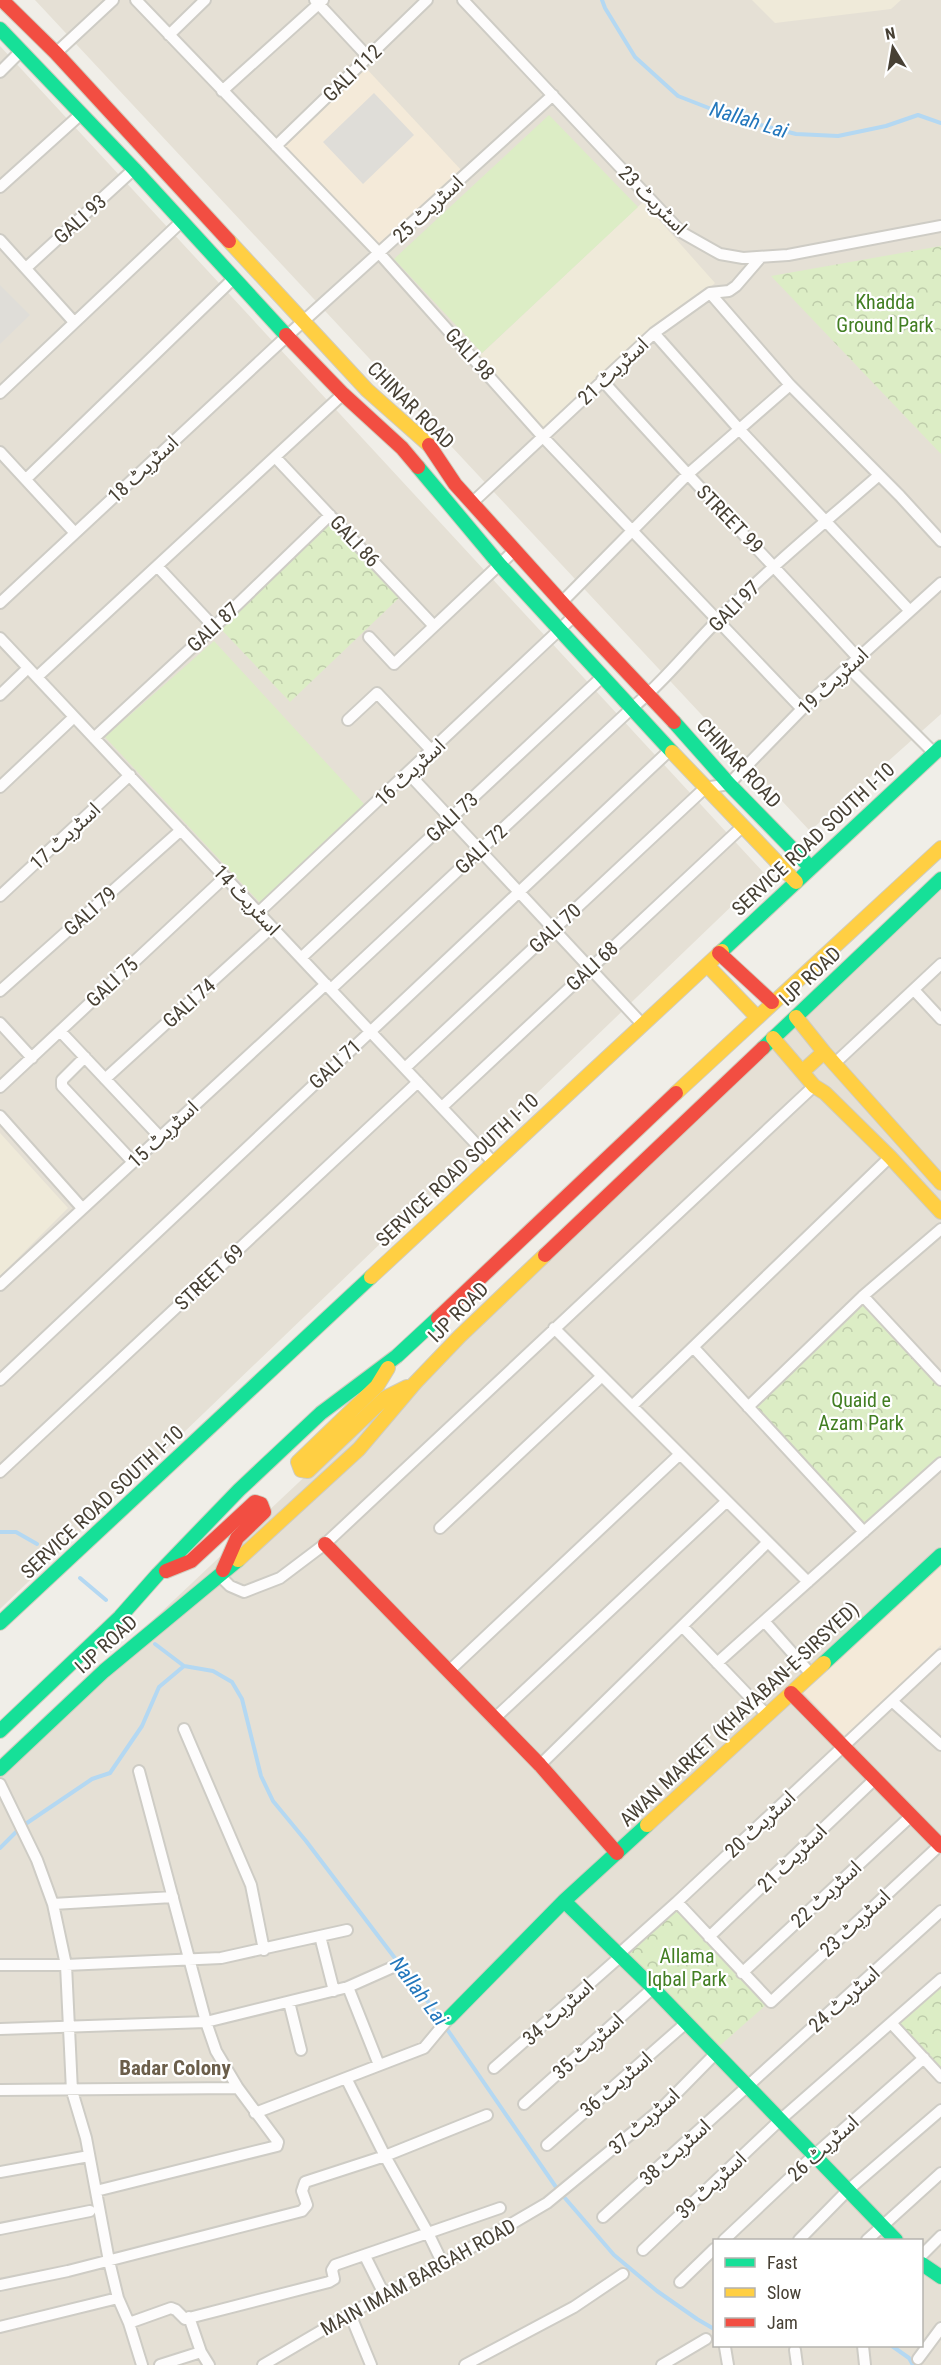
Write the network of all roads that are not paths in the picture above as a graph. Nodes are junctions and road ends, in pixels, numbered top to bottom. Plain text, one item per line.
1 (2, 0) edge
2 (113, 0) edge
3 (136, 0) edge
4 (205, 0) edge
5 (427, 0) edge
6 (463, 0) edge
7 (319, 1) edge
8 (0, 29) edge
9 (170, 35) junction
10 (21, 51) junction
11 (56, 53) junction
12 (368, 57) junction
13 (0, 72) edge
14 (222, 91) junction
15 (553, 95) junction
16 (81, 114) junction
17 (276, 146) junction
18 (134, 169) junction
19 (0, 187) edge
20 (182, 222) junction
21 (941, 226) edge
22 (0, 240) edge
23 (380, 254) junction
24 (761, 257) junction
25 (26, 268) junction
26 (233, 279) junction
27 (710, 293) junction
28 (74, 322) junction
29 (304, 323) junction
30 (654, 333) junction
31 (287, 336) junction
32 (602, 380) junction
33 (790, 386) junction
34 (0, 393) edge
35 (343, 394) junction
36 (740, 429) junction
37 (543, 437) junction
38 (0, 452) edge
39 (275, 457) junction
40 (687, 475) junction
41 (878, 476) junction
42 (26, 479) junction
43 (473, 502) junction
44 (330, 515) junction
45 (827, 520) junction
46 (632, 530) junction
47 (75, 533) junction
48 (941, 542) edge
49 (515, 550) junction
50 (500, 565) junction
51 (157, 566) junction
52 (774, 566) junction
53 (941, 583) edge
54 (563, 602) junction
55 (0, 603) edge
56 (910, 611) junction
57 (574, 616) junction
58 (718, 620) junction
59 (434, 626) junction
60 (214, 627) junction
61 (561, 631) junction
62 (369, 637) dead end
63 (0, 638) edge
64 (858, 658) junction
65 (848, 667) junction
66 (28, 668) junction
67 (37, 677) junction
68 (602, 677) junction
69 (649, 694) junction
70 (0, 695) edge
71 (632, 708) junction
72 (802, 709) junction
73 (74, 717) junction
74 (348, 720) dead end
75 (94, 738) junction
76 (670, 750) junction
77 (938, 750) edge
78 (432, 751) junction
79 (408, 773) junction
80 (129, 775) junction
81 (729, 784) junction
82 (0, 787) edge
83 (705, 788) junction
84 (450, 819) junction
85 (743, 825) junction
86 (181, 830) junction
87 (941, 848) edge
88 (480, 850) junction
89 (811, 868) junction
90 (225, 877) junction
91 (941, 879) edge
92 (796, 882) junction
93 (519, 892) junction
94 (0, 897) edge
95 (259, 912) junction
96 (272, 927) junction
97 (554, 929) junction
98 (719, 953) junction
99 (301, 958) junction
100 (941, 964) edge
101 (707, 965) junction
102 (591, 968) junction
103 (328, 986) junction
104 (914, 990) junction
105 (0, 991) edge
106 (772, 1002) junction
107 (758, 1017) junction
108 (796, 1017) junction
109 (941, 1019) edge
110 (0, 1023) edge
111 (642, 1024) junction
112 (60, 1031) junction
113 (370, 1031) junction
114 (773, 1038) junction
115 (824, 1052) junction
116 (85, 1057) junction
117 (32, 1058) junction
118 (834, 1064) junction
119 (405, 1068) junction
120 (802, 1072) junction
121 (844, 1075) junction
122 (105, 1079) junction
123 (418, 1082) junction
124 (0, 1088) edge
125 (819, 1090) junction
126 (442, 1107) junction
127 (0, 1116) edge
128 (160, 1137) junction
129 (890, 1157) junction
130 (133, 1162) junction
131 (493, 1162) junction
132 (941, 1183) edge
133 (82, 1208) junction
134 (941, 1212) edge
135 (941, 1228) edge
136 (0, 1284) edge
137 (863, 1296) junction
138 (554, 1328) junction
139 (694, 1348) junction
140 (397, 1356) junction
141 (602, 1377) junction
142 (0, 1380) edge
143 (941, 1380) edge
144 (415, 1383) junction
145 (632, 1406) junction
146 (748, 1407) junction
147 (680, 1454) junction
148 (941, 1463) edge
149 (0, 1473) edge
150 (727, 1501) junction
151 (440, 1528) dead end
152 (864, 1532) junction
153 (768, 1542) junction
154 (325, 1544) junction
155 (941, 1555) edge
156 (158, 1574) junction
157 (220, 1576) junction
158 (808, 1582) junction
159 (764, 1621) junction
160 (0, 1623) edge
161 (681, 1626) junction
162 (941, 1655) edge
163 (717, 1663) junction
164 (448, 1671) junction
165 (811, 1674) junction
166 (791, 1693) junction
167 (892, 1701) junction
168 (767, 1715) junction
169 (495, 1718) junction
170 (941, 1726) edge
171 (184, 1729) dead end
172 (0, 1731) edge
173 (932, 1735) junction
174 (941, 1745) edge
175 (843, 1747) junction
176 (540, 1765) junction
177 (0, 1768) edge
178 (139, 1771) dead end
179 (875, 1779) junction
180 (0, 1784) edge
181 (911, 1815) junction
182 (940, 1846) edge
183 (617, 1852) junction
184 (173, 1897) junction
185 (564, 1901) junction
186 (677, 1902) junction
187 (53, 1904) junction
188 (941, 1911) edge
189 (347, 1930) dead end
190 (320, 1936) junction
191 (709, 1937) junction
192 (264, 1950) junction
193 (621, 1954) junction
194 (189, 1959) junction
195 (0, 1965) edge
196 (66, 1965) junction
197 (393, 1967) dead end
198 (742, 1973) junction
199 (941, 1979) edge
200 (348, 1988) junction
201 (653, 1988) junction
202 (334, 1991) junction
203 (289, 2002) junction
204 (449, 2018) joint
205 (206, 2022) junction
206 (686, 2023) junction
207 (892, 2024) junction
208 (68, 2027) junction
209 (0, 2029) edge
210 (301, 2050) dead end
211 (716, 2054) junction
212 (924, 2058) junction
213 (380, 2065) junction
214 (495, 2068) dead end
215 (941, 2077) edge
216 (346, 2078) junction
217 (748, 2086) junction
218 (238, 2088) junction
219 (0, 2090) edge
220 (72, 2091) junction
221 (524, 2104) dead end
222 (941, 2110) edge
223 (255, 2113) junction
224 (487, 2115) dead end
225 (780, 2121) junction
226 (547, 2145) dead end
227 (89, 2156) junction
228 (386, 2156) junction
229 (812, 2157) junction
230 (0, 2172) edge
231 (941, 2173) edge
232 (571, 2185) joint
233 (847, 2191) junction
234 (96, 2192) junction
235 (500, 2208) dead end
236 (90, 2211) dead end
237 (603, 2217) dead end
238 (882, 2227) junction
239 (0, 2229) edge
240 (428, 2233) junction
241 (941, 2236) edge
242 (726, 2239) edge
243 (801, 2239) edge
244 (869, 2239) edge
245 (894, 2239) edge
246 (643, 2250) dead end
247 (713, 2250) edge
248 (923, 2253) edge
249 (365, 2256) junction
250 (109, 2261) junction
251 (443, 2264) junction
252 (924, 2270) edge
253 (623, 2274) dead end
254 (941, 2277) edge
255 (680, 2282) dead end
256 (0, 2286) edge
257 (384, 2294) junction
258 (118, 2298) junction
259 (350, 2314) junction
260 (189, 2317) junction
261 (129, 2323) junction
262 (0, 2327) edge
263 (941, 2328) edge
264 (706, 2339) dead end
265 (725, 2347) dead end
266 (863, 2347) edge
267 (795, 2350) dead end
268 (201, 2352) junction
269 (918, 2359) dead end
270 (480, 2362) edge
271 (142, 2365) edge
272 (160, 2365) edge
273 (209, 2365) edge
274 (263, 2365) edge
275 (371, 2365) edge
276 (465, 2365) edge
277 (662, 2365) edge
278 (728, 2365) edge
279 (797, 2365) edge
280 (865, 2365) edge

1 - 11 main road, CHINAR ROAD
2 - 11 street
3 - 9 street, GALI 98
4 - 9 street
5 - 12 street, GALI 112
6 - 15 street, اسٹریٹ 23
7 - 12 street
7 - 14 street
8 - 10 main road, CHINAR ROAD
9 - 14 street, GALI 98
10 - 13 street
10 - 16 main road, CHINAR ROAD
11 - 29 main road, CHINAR ROAD
12 - 17 street, GALI 112
14 - 17 street, GALI 98
15 - 23 street, اسٹریٹ 25
15 - 24 street, اسٹریٹ 23
16 - 18 main road, CHINAR ROAD
16 - 19 street
17 - 23 street, GALI 98
18 - 20 main road, CHINAR ROAD
18 - 25 street, GALI 93
20 - 26 main road, CHINAR ROAD
20 - 28 street
21 - 24 street, اسٹریٹ 23
22 - 25 street
23 - 29 street, اسٹریٹ 25
23 - 37 street, GALI 98
24 - 27 street, اسٹریٹ 21
25 - 28 street
26 - 31 main road, CHINAR ROAD
26 - 42 street
27 - 30 street, اسٹریٹ 21
27 - 33 street
28 - 34 street
29 - 31 street, اسٹریٹ 25
29 - 43 main road, CHINAR ROAD
30 - 32 street, اسٹریٹ 21
30 - 36 street
31 - 35 main road, CHINAR ROAD
31 - 47 street, اسٹریٹ 18
32 - 37 street, اسٹریٹ 21
32 - 40 street, STREET 99
33 - 36 street
33 - 41 street
35 - 39 street
35 - 50 main road, CHINAR ROAD
36 - 40 street
36 - 45 street
37 - 43 street, اسٹریٹ 21
37 - 46 street, GALI 98
38 - 42 street
39 - 44 street, GALI 86
39 - 51 street
40 - 46 street
40 - 52 street, STREET 99
41 - 45 street, GALI 97
41 - 48 street
42 - 47 street
43 - 49 main road, CHINAR ROAD
44 - 59 street, GALI 86
44 - 60 street, GALI 87
45 - 52 street, GALI 97
45 - 56 street
46 - 54 street
46 - 58 street, GALI 98
47 - 55 street, اسٹریٹ 18
49 - 50 street
49 - 54 main road, CHINAR ROAD
50 - 59 street
50 - 61 main road, CHINAR ROAD
51 - 60 street
51 - 67 street
52 - 58 street, GALI 97
52 - 64 street, STREET 99
53 - 56 street, اسٹریٹ 19
54 - 57 main road, CHINAR ROAD
56 - 64 street, اسٹریٹ 19
57 - 61 street, اسٹریٹ 16
57 - 69 main road, CHINAR ROAD
58 - 69 street, GALI 97
58 - 72 street, GALI 98
59 - 62 street
60 - 75 street, GALI 87
61 - 68 main road, CHINAR ROAD
61 - 78 street, اسٹریٹ 16
63 - 66 street, اسٹریٹ 14
64 - 65 street, اسٹریٹ 19
65 - 72 street, اسٹریٹ 19
65 - 77 street
66 - 67 street, اسٹریٹ 14
66 - 70 street
67 - 73 street, اسٹریٹ 14
68 - 71 main road, CHINAR ROAD
68 - 84 street, GALI 73
69 - 71 street, GALI 97
69 - 81 main road, CHINAR ROAD
71 - 76 main road, CHINAR ROAD
71 - 88 street, GALI 72
72 - 81 street, اسٹریٹ 19
73 - 75 street, اسٹریٹ 14
73 - 82 street
74 - 78 street
75 - 80 street, اسٹریٹ 14
76 - 83 main road, CHINAR ROAD
76 - 93 street, GALI 71
77 - 89 main road, SERVICE ROAD SOUTH I-10
78 - 79 street, اسٹریٹ 16
79 - 84 street
79 - 95 street, اسٹریٹ 16
80 - 86 street, اسٹریٹ 14
80 - 94 street, اسٹریٹ 17
81 - 83 street
81 - 89 main road, CHINAR ROAD
83 - 85 main road, CHINAR ROAD
83 - 97 street, GALI 70
84 - 88 street
84 - 99 street, GALI 73
85 - 92 main road, CHINAR ROAD
85 - 102 street, GALI 68
86 - 90 street, اسٹریٹ 14
86 - 105 street, GALI 79
87 - 106 main road, IJP ROAD
88 - 93 street
88 - 103 street, GALI 72
89 - 92 main road, SERVICE ROAD SOUTH I-10
90 - 95 street, اسٹریٹ 14
90 - 112 street, GALI 75
91 - 108 main road, IJP ROAD
92 - 98 main road, SERVICE ROAD SOUTH I-10
93 - 97 street
93 - 113 street, GALI 71
95 - 96 street, اسٹریٹ 14
96 - 99 street, اسٹریٹ 14
96 - 122 street, GALI 74
97 - 102 street
97 - 119 street, GALI 70
98 - 101 main road, SERVICE ROAD SOUTH I-10
98 - 106 main road
99 - 103 street, اسٹریٹ 14
100 - 104 street
101 - 107 main road
101 - 111 main road, SERVICE ROAD SOUTH I-10
102 - 111 street
102 - 126 street, GALI 68
103 - 113 street, اسٹریٹ 14
103 - 128 street, اسٹریٹ 15
104 - 109 street
104 - 118 street
106 - 107 main road, IJP ROAD
107 - 140 main road, IJP ROAD
108 - 114 main road, IJP ROAD
108 - 115 main road
110 - 117 street
111 - 131 main road, SERVICE ROAD SOUTH I-10
112 - 116 street
112 - 117 street, GALI 75
113 - 119 street, اسٹریٹ 14
113 - 142 street, GALI 71
114 - 120 main road
114 - 144 main road, IJP ROAD
115 - 118 main road
115 - 120 main road
116 - 122 street
116 - 130 street
117 - 124 street, GALI 75
118 - 121 main road
119 - 123 street, اسٹریٹ 14
120 - 125 main road
121 - 125 main road
121 - 132 main road
122 - 128 street
123 - 126 street, اسٹریٹ 14
123 - 149 street, STREET 69
125 - 129 main road
125 - 138 street
126 - 131 street, اسٹریٹ 14
127 - 133 street
128 - 130 street, اسٹریٹ 15
129 - 134 main road
129 - 139 street
130 - 133 street, اسٹریٹ 15
131 - 160 main road, SERVICE ROAD SOUTH I-10
133 - 136 street, اسٹریٹ 15
135 - 137 street
137 - 143 street
137 - 146 street
138 - 141 street
138 - 154 street
139 - 145 street
139 - 146 street
140 - 144 main road
140 - 156 main road, IJP ROAD
141 - 145 street
141 - 151 street
144 - 157 main road, IJP ROAD
145 - 147 street
146 - 152 street
147 - 150 street
147 - 164 street
148 - 152 street
150 - 153 street
150 - 169 street
152 - 158 street
153 - 158 street
153 - 161 street
154 - 157 street
154 - 164 main road
155 - 165 main road, AWAN MARKET (KHAYABAN-E-SIRSYED)
156 - 157 main road
156 - 172 main road, IJP ROAD
157 - 177 main road, IJP ROAD
158 - 159 street
159 - 163 street
159 - 165 street
161 - 163 street
161 - 176 street
162 - 167 street, اسٹریٹ 20
163 - 168 street
164 - 169 main road
165 - 166 main road, AWAN MARKET (KHAYABAN-E-SIRSYED)
166 - 168 main road, AWAN MARKET (KHAYABAN-E-SIRSYED)
166 - 175 main road
167 - 173 street
167 - 175 street, اسٹریٹ 20
168 - 183 main road, AWAN MARKET (KHAYABAN-E-SIRSYED)
169 - 176 main road
170 - 173 street
171 - 192 street
173 - 174 street
175 - 179 main road
175 - 186 street, اسٹریٹ 20
176 - 183 main road
178 - 184 street
179 - 181 main road
179 - 191 street, اسٹریٹ 21
180 - 187 street
181 - 182 main road
181 - 198 street, اسٹریٹ 22
182 - 198 street, اسٹریٹ 23
183 - 185 main road, AWAN MARKET (KHAYABAN-E-SIRSYED)
184 - 187 street
184 - 194 street
185 - 193 main road
185 - 204 main road, AWAN MARKET (KHAYABAN-E-SIRSYED)
186 - 191 street
186 - 193 street, اسٹریٹ 20
187 - 196 street
188 - 217 street, اسٹریٹ 24
189 - 190 street
190 - 192 street
190 - 202 street
191 - 198 street
192 - 194 street
193 - 201 main road
193 - 214 street, اسٹریٹ 34
194 - 196 street
194 - 205 street
195 - 196 street
196 - 208 street
197 - 200 street
199 - 207 street, اسٹریٹ 39
200 - 202 street
200 - 213 street
201 - 206 main road
201 - 221 street, اسٹریٹ 35
202 - 203 street
203 - 205 street
203 - 210 street
204 - 213 street, AWAN MARKET (KHAYABAN-E-SIRSYED)
205 - 208 street
205 - 218 street
206 - 211 main road
206 - 226 street, اسٹریٹ 36
207 - 212 street
207 - 225 street, اسٹریٹ 39
208 - 209 street
208 - 220 street
211 - 217 main road
211 - 232 street, اسٹریٹ 37
212 - 215 street
212 - 229 street, اسٹریٹ 26
213 - 216 street, AWAN MARKET (KHAYABAN-E-SIRSYED)
216 - 223 street, AWAN MARKET (KHAYABAN-E-SIRSYED)
216 - 228 street
217 - 225 main road
217 - 237 street, اسٹریٹ 38
218 - 220 street
218 - 223 street
219 - 220 street
220 - 227 street
222 - 233 street
223 - 234 street
224 - 228 street
225 - 229 main road
225 - 246 street, اسٹریٹ 39
227 - 230 street
227 - 234 street
228 - 240 street
228 - 250 street
229 - 233 main road
229 - 242 street, اسٹریٹ 26
231 - 238 street
232 - 251 street, MAIN IMAM BARGAH ROAD
233 - 238 main road
233 - 243 street
234 - 250 street
235 - 240 street
236 - 239 street
238 - 244 street
238 - 245 main road
240 - 249 street
240 - 251 street
241 - 248 street
247 - 255 street
249 - 257 street
249 - 260 street
250 - 256 street
250 - 258 street
251 - 257 street, MAIN IMAM BARGAH ROAD
252 - 254 main road
253 - 270 street
257 - 259 street, MAIN IMAM BARGAH ROAD
258 - 261 street
258 - 262 street
259 - 274 street, MAIN IMAM BARGAH ROAD
259 - 275 street
260 - 261 street
260 - 268 street
261 - 271 street
263 - 269 street
264 - 277 street
265 - 278 street
266 - 280 street
267 - 279 street
268 - 272 street
268 - 273 street
270 - 276 street

